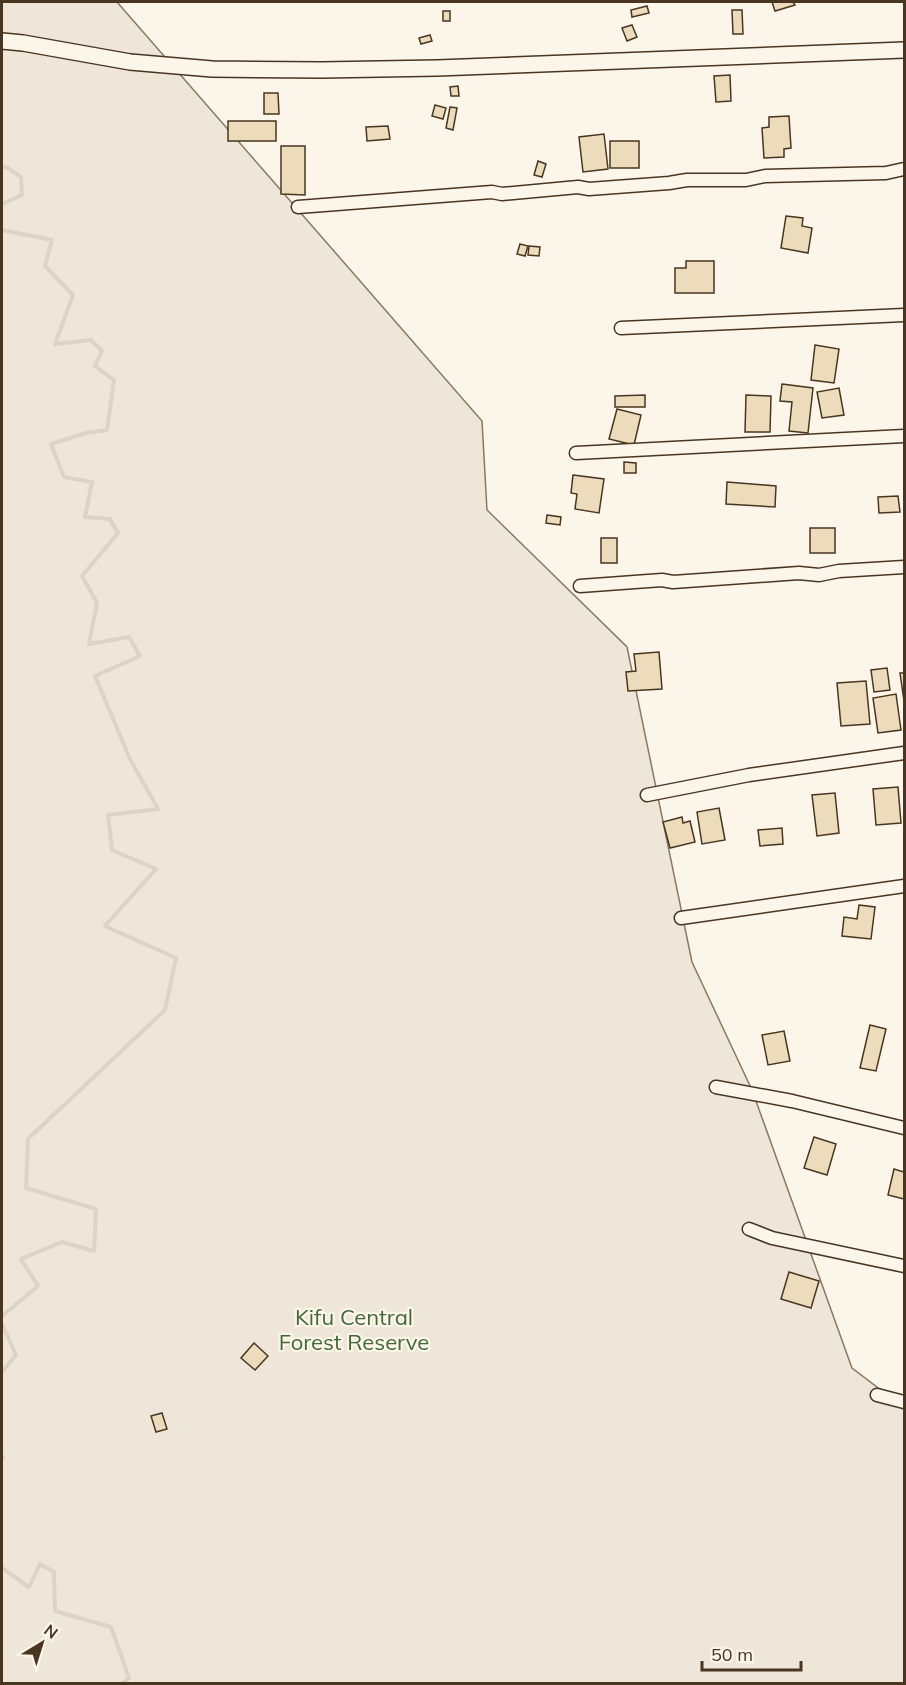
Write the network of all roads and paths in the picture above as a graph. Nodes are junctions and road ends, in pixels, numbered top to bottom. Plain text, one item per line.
1 (2, 41) edge
2 (904, 50) edge
3 (904, 169) edge
4 (298, 207) dead end
5 (904, 315) edge
6 (621, 327) dead end
7 (904, 436) edge
8 (576, 453) dead end
9 (904, 567) edge
10 (580, 586) dead end
11 (904, 753) edge
12 (647, 795) dead end
13 (904, 886) edge
14 (681, 918) dead end
15 (716, 1087) dead end
16 (904, 1128) edge
17 (749, 1229) dead end
18 (904, 1266) edge
19 (877, 1395) dead end
20 (904, 1402) edge

1 - 2 street
3 - 4 street
5 - 6 street
7 - 8 street
9 - 10 street
11 - 12 street
13 - 14 street
15 - 16 street
17 - 18 street
19 - 20 street

